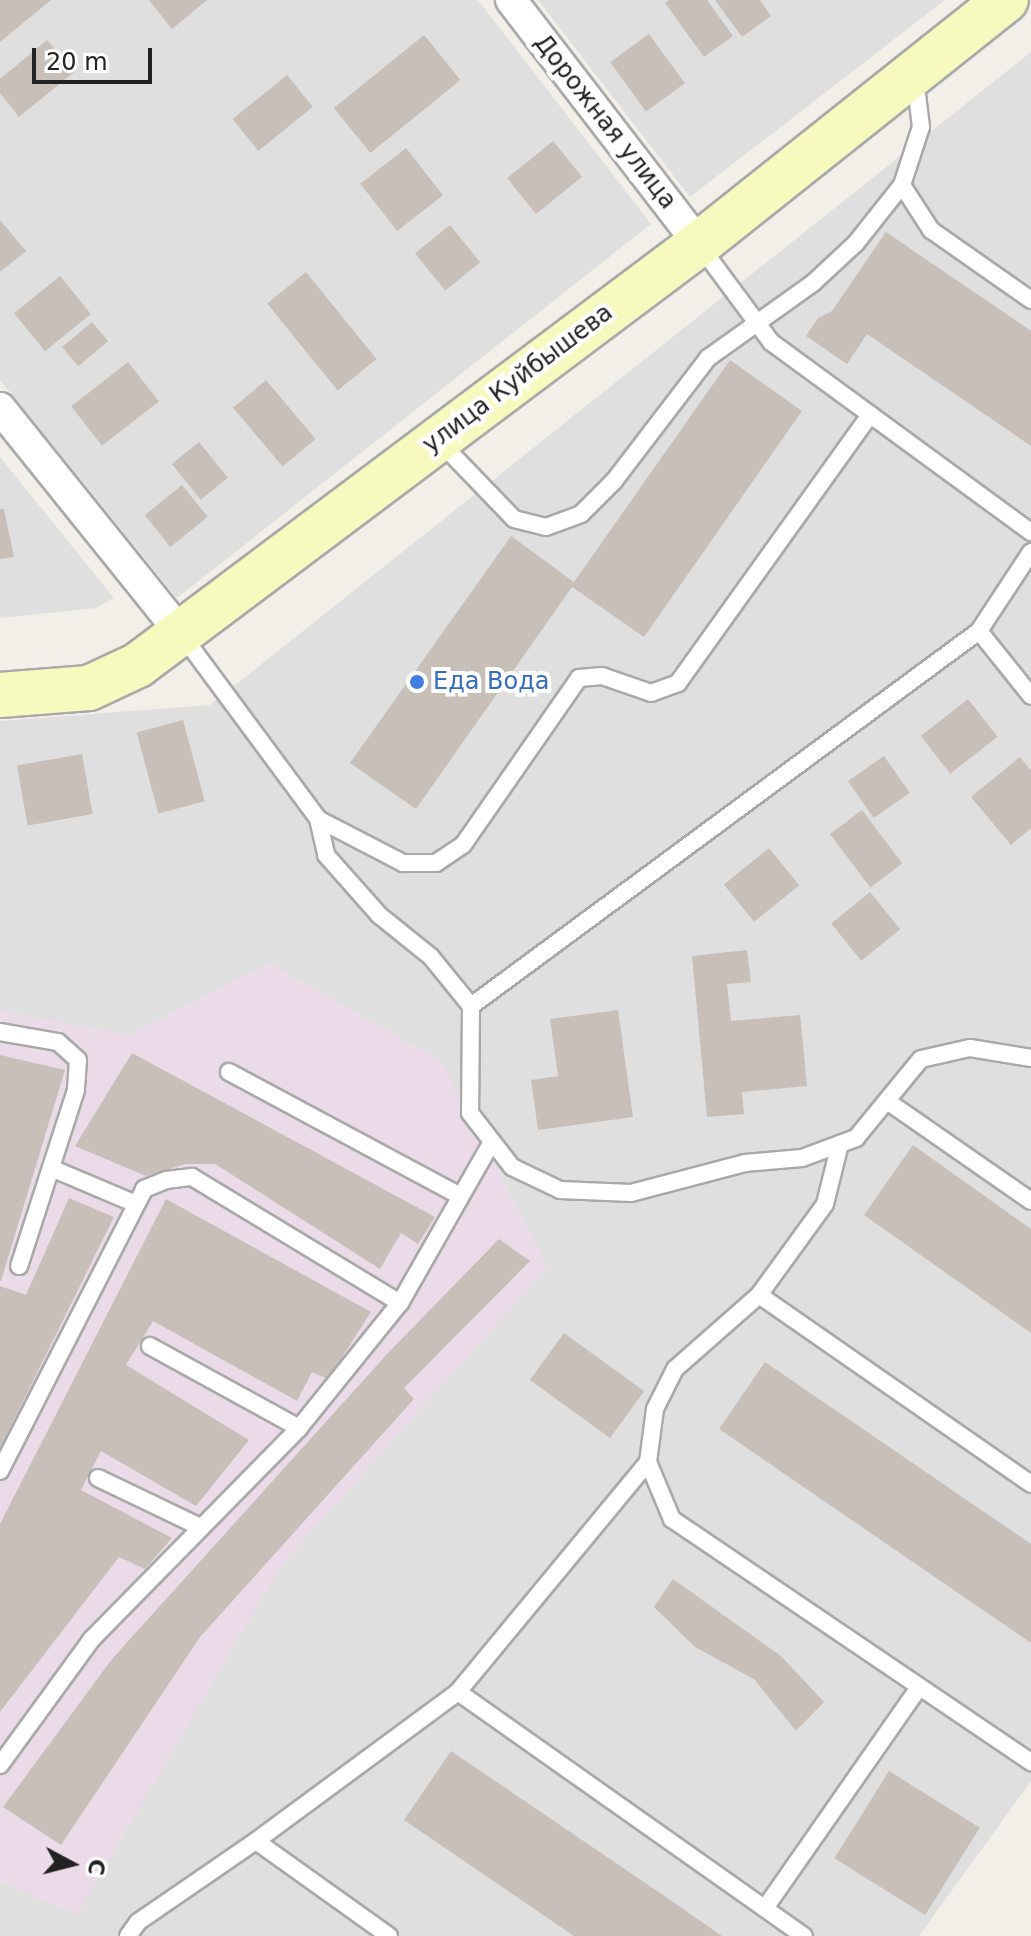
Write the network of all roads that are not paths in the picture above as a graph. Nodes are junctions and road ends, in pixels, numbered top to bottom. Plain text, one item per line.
1 (511, 0) edge
2 (1006, 0) edge
3 (906, 79) junction
4 (902, 185) junction
5 (699, 244) junction
6 (1031, 300) edge
7 (755, 320) junction
8 (0, 408) edge
9 (870, 415) junction
10 (438, 439) junction
11 (1031, 532) edge
12 (1031, 552) edge
13 (979, 631) junction
14 (180, 632) junction
15 (0, 695) edge
16 (1031, 696) edge
17 (318, 819) junction
18 (471, 1006) junction
19 (0, 1032) edge
20 (1031, 1058) edge
21 (229, 1072) dead end
22 (887, 1101) junction
23 (492, 1142) junction
24 (840, 1144) junction
25 (51, 1168) junction
26 (460, 1196) junction
27 (1031, 1201) edge
28 (136, 1204) junction
29 (19, 1266) dead end
30 (759, 1295) junction
31 (400, 1303) junction
32 (150, 1346) dead end
33 (299, 1428) junction
34 (648, 1462) junction
35 (0, 1471) edge
36 (98, 1478) dead end
37 (1031, 1484) edge
38 (198, 1526) junction
39 (919, 1687) junction
40 (458, 1692) junction
41 (1031, 1762) edge
42 (0, 1765) edge
43 (256, 1841) junction
44 (765, 1908) junction
45 (128, 1936) edge
46 (389, 1936) edge
47 (804, 1936) edge

1 - 5 street, Дорожная улица
2 - 3 main road, улица Куйбышева
3 - 4 lane
3 - 5 main road, улица Куйбышева
4 - 6 lane
4 - 7 lane
5 - 7 lane
5 - 10 main road, улица Куйбышева
7 - 9 lane
7 - 10 lane
8 - 14 street
9 - 11 lane
9 - 17 lane
10 - 14 main road, улица Куйбышева
12 - 13 lane
13 - 16 lane
13 - 18 lane
14 - 15 main road, улица Куйбышева
14 - 17 lane
17 - 18 lane
18 - 23 lane
19 - 25 lane
20 - 22 lane
21 - 26 lane
22 - 24 lane
22 - 27 lane
23 - 24 lane
23 - 26 lane
24 - 30 lane
25 - 28 lane
25 - 29 lane
26 - 31 lane
28 - 31 lane
28 - 35 lane
30 - 34 lane
30 - 37 lane
31 - 33 lane
32 - 33 lane
33 - 38 lane
34 - 39 lane
34 - 40 lane
36 - 38 lane
38 - 42 lane
39 - 41 lane
39 - 44 lane
40 - 43 lane
40 - 44 lane
43 - 45 lane
43 - 46 lane
44 - 47 lane

